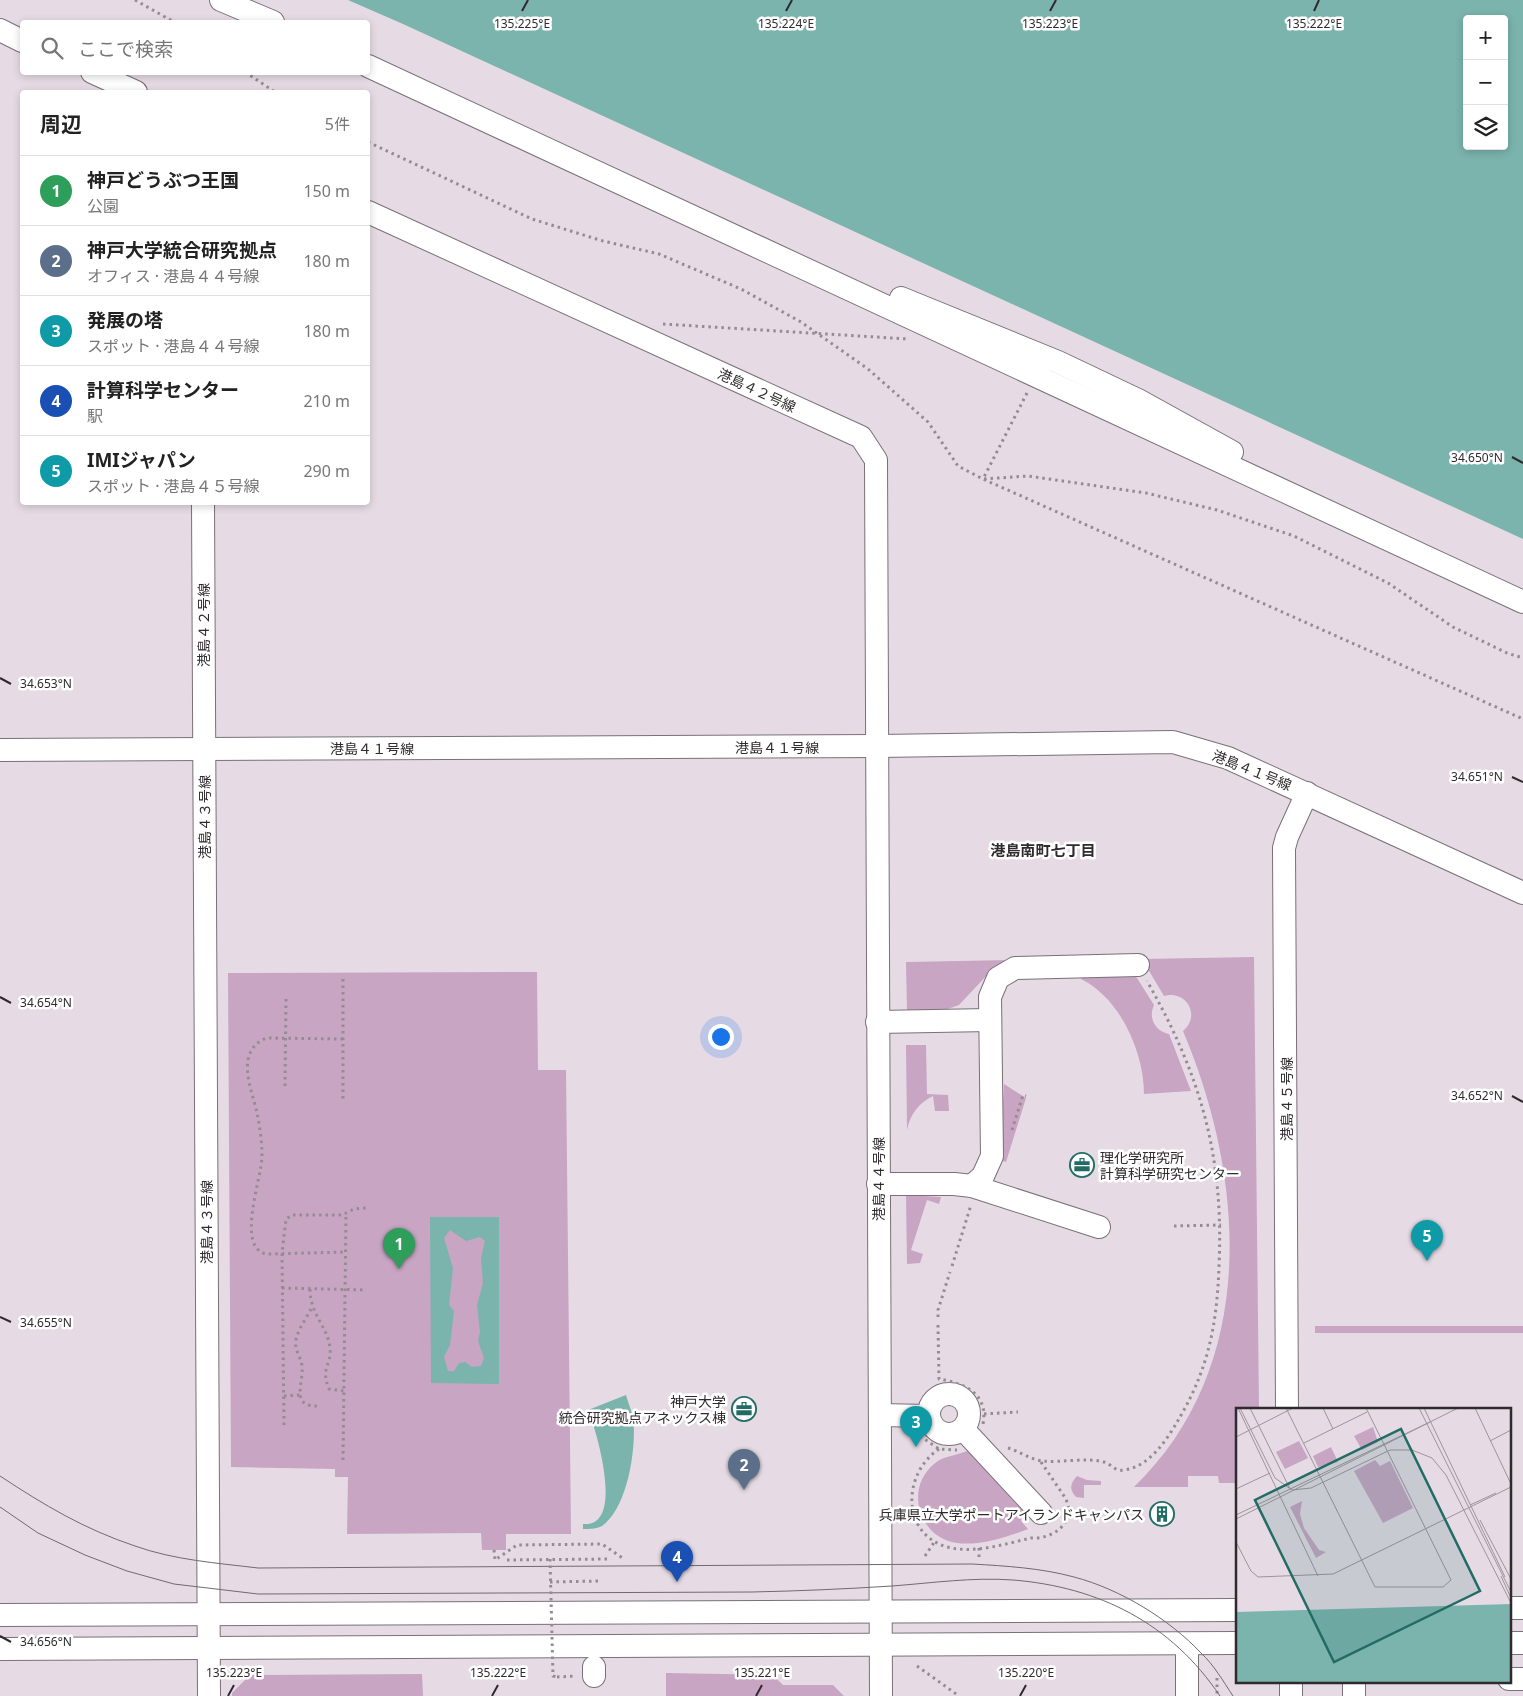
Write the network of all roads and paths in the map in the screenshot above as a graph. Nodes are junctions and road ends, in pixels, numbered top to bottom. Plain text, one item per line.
1 (135, 0) edge
2 (220, 0) edge
3 (170, 20) edge
4 (268, 20) edge
5 (0, 30) edge
6 (20, 40) edge
7 (370, 67) edge
8 (99, 75) edge
9 (250, 75) edge
10 (132, 90) edge
11 (272, 90) edge
12 (370, 143) edge
13 (370, 213) edge
14 (754, 245) junction
15 (662, 324) dead end
16 (820, 335) junction
17 (914, 339) dead end
18 (1036, 376) junction
19 (983, 479) junction
20 (203, 505) edge
21 (1426, 557) junction
22 (1523, 602) edge
23 (1523, 658) edge
24 (1523, 719) edge
25 (878, 746) junction
26 (204, 748) junction
27 (0, 750) edge
28 (1307, 793) junction
29 (1523, 893) edge
30 (1138, 965) joint
31 (343, 979) dead end
32 (286, 998) dead end
33 (990, 1020) junction
34 (877, 1022) junction
35 (284, 1038) junction
36 (343, 1039) junction
37 (285, 1086) dead end
38 (344, 1098) dead end
39 (878, 1184) junction
40 (976, 1188) junction
41 (366, 1208) dead end
42 (346, 1214) junction
43 (1221, 1225) junction
44 (1174, 1226) dead end
45 (1099, 1227) dead end
46 (346, 1252) junction
47 (282, 1253) junction
48 (952, 1266) dead end
49 (950, 1272) dead end
50 (282, 1288) junction
51 (310, 1289) junction
52 (345, 1290) junction
53 (366, 1290) dead end
54 (312, 1308) junction
55 (938, 1317) dead end
56 (938, 1326) dead end
57 (939, 1379) dead end
58 (344, 1391) junction
59 (300, 1395) junction
60 (284, 1396) junction
61 (320, 1406) dead end
62 (1288, 1408) edge
63 (1018, 1412) dead end
64 (984, 1414) dead end
65 (880, 1415) junction
66 (928, 1416) junction
67 (284, 1426) dead end
68 (963, 1429) junction
69 (1005, 1448) dead end
70 (939, 1449) dead end
71 (343, 1460) dead end
72 (1041, 1461) junction
73 (1069, 1508) dead end
74 (1041, 1513) dead end
75 (1068, 1518) dead end
76 (935, 1542) junction
77 (979, 1548) junction
78 (494, 1550) dead end
79 (925, 1556) dead end
80 (979, 1557) dead end
81 (550, 1559) junction
82 (607, 1559) dead end
83 (624, 1559) dead end
84 (507, 1560) dead end
85 (598, 1581) dead end
86 (550, 1582) junction
87 (1510, 1608) edge
88 (1523, 1608) edge
89 (1236, 1610) edge
90 (880, 1611) junction
91 (0, 1614) edge
92 (208, 1614) junction
93 (1510, 1642) edge
94 (1523, 1642) edge
95 (1236, 1643) edge
96 (1187, 1644) junction
97 (881, 1645) junction
98 (0, 1649) edge
99 (208, 1649) junction
100 (916, 1666) dead end
101 (557, 1677) dead end
102 (1216, 1678) dead end
103 (1510, 1679) edge
104 (1523, 1679) edge
105 (209, 1696) edge
106 (881, 1696) edge
107 (959, 1696) edge
108 (1187, 1696) edge
109 (1217, 1696) edge

1 - 3 path
2 - 4 street
5 - 6 street
7 - 14 street
8 - 10 street
9 - 11 path
12 - 16 path
13 - 25 street, 港島４２号線
14 - 18 street
14 - 21 street
15 - 16 path
16 - 17 path
16 - 19 path
18 - 19 path
18 - 21 street
19 - 23 path
19 - 24 path
20 - 26 street, 港島４２号線
21 - 22 street
25 - 26 street, 港島４１号線
25 - 28 street, 港島４１号線
25 - 34 street, 港島４４号線
26 - 27 street, 港島４１号線
26 - 92 street, 港島４３号線
28 - 29 street, 港島４１号線
28 - 62 street, 港島４５号線
30 - 33 street
30 - 43 path
31 - 36 path
32 - 35 path
33 - 34 street
33 - 40 street
34 - 39 street, 港島４４号線
35 - 36 path
35 - 37 path
35 - 47 path
36 - 38 path
39 - 40 street
39 - 65 street, 港島４４号線
40 - 45 street
40 - 48 path
41 - 42 path
42 - 46 path
42 - 47 path
43 - 44 path
43 - 72 path
46 - 47 path
46 - 52 path
47 - 50 path
49 - 55 path
50 - 51 path
50 - 60 path
51 - 52 path
51 - 54 path
52 - 53 path
52 - 58 path
54 - 58 path
54 - 59 path
56 - 57 path
58 - 71 path
59 - 60 path
59 - 61 path
60 - 67 path
63 - 64 path
65 - 66 street
65 - 90 street, 港島４４号線
66 - 68 street
66 - 68 street
68 - 74 street
69 - 72 path
70 - 76 path
72 - 73 path
75 - 77 path
76 - 77 path
76 - 79 path
77 - 80 path
78 - 83 path
81 - 82 path
81 - 84 path
81 - 86 path, bridge
85 - 86 path
86 - 101 path, bridge
87 - 88 street
89 - 90 street
90 - 92 street
90 - 97 street, 港島４４号線
91 - 92 street
92 - 99 street, 港島４３号線
93 - 94 street
95 - 96 street
96 - 97 street
96 - 108 street
97 - 99 street
97 - 106 street, 港島４４号線
98 - 99 street
99 - 105 street, 港島４３号線
100 - 107 path
102 - 109 path
103 - 104 street

